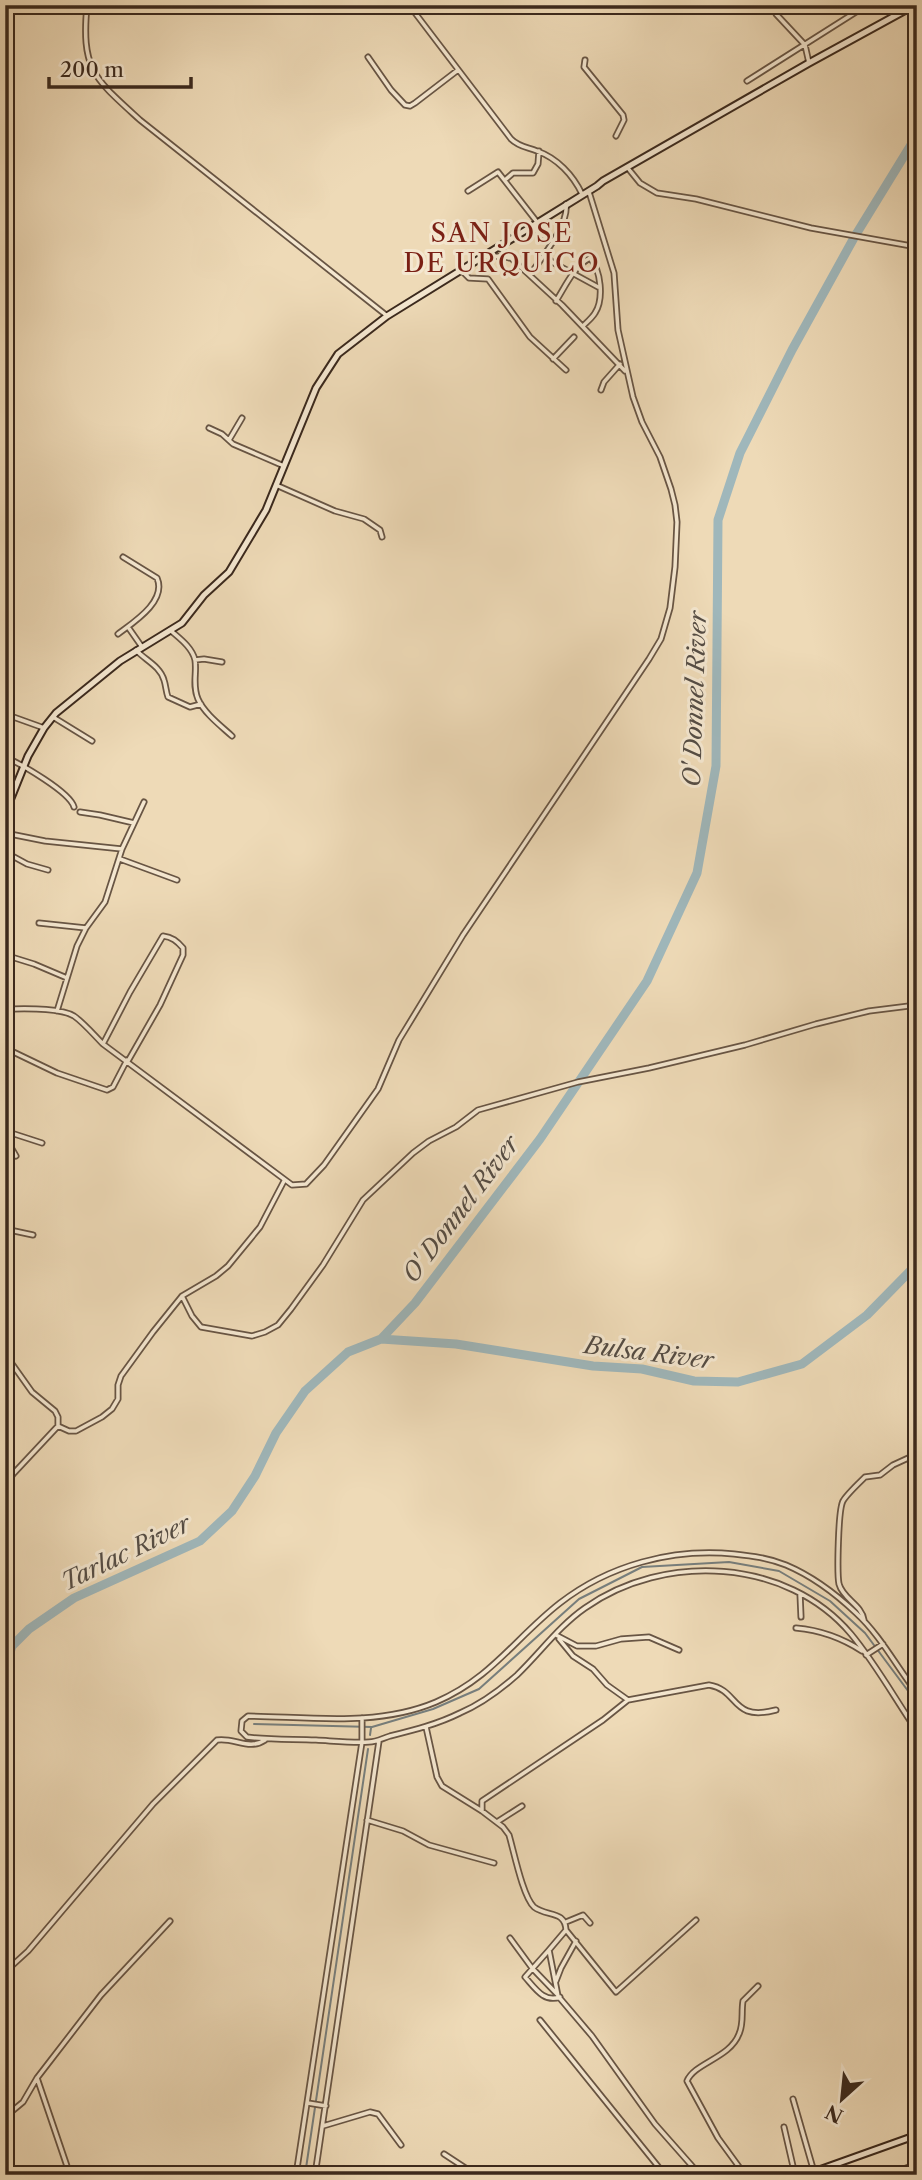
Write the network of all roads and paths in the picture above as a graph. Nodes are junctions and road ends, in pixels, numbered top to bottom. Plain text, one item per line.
1 (87, 5) edge
2 (409, 5) edge
3 (776, 5) edge
4 (867, 5) edge
5 (915, 5) edge
6 (805, 45) junction
7 (368, 57) dead end
8 (585, 60) dead end
9 (809, 62) junction
10 (458, 70) junction
11 (747, 81) dead end
12 (616, 136) dead end
13 (539, 151) junction
14 (627, 167) junction
15 (505, 180) junction
16 (468, 191) dead end
17 (585, 192) junction
18 (566, 204) junction
19 (535, 224) junction
20 (552, 241) junction
21 (499, 247) junction
22 (917, 247) edge
23 (544, 254) junction
24 (484, 257) junction
25 (513, 260) junction
26 (462, 271) junction
27 (573, 274) junction
28 (530, 275) junction
29 (599, 287) junction
30 (556, 301) junction
31 (387, 317) junction
32 (583, 326) junction
33 (574, 337) dead end
34 (553, 359) junction
35 (620, 365) junction
36 (566, 370) dead end
37 (626, 372) junction
38 (601, 390) dead end
39 (242, 418) dead end
40 (209, 428) dead end
41 (229, 440) junction
42 (284, 466) junction
43 (276, 485) junction
44 (382, 537) dead end
45 (123, 557) dead end
46 (128, 627) junction
47 (170, 630) junction
48 (118, 634) dead end
49 (139, 648) junction
50 (195, 660) junction
51 (222, 662) dead end
52 (201, 704) junction
53 (5, 715) edge
54 (53, 717) junction
55 (44, 728) junction
56 (232, 736) dead end
57 (92, 741) dead end
58 (5, 757) edge
59 (23, 766) junction
60 (8, 794) edge
61 (144, 802) dead end
62 (74, 807) dead end
63 (80, 812) dead end
64 (5, 813) edge
65 (134, 824) junction
66 (5, 833) edge
67 (122, 849) junction
68 (5, 852) edge
69 (120, 859) junction
70 (48, 870) dead end
71 (177, 880) dead end
72 (38, 923) dead end
73 (86, 928) junction
74 (5, 955) edge
75 (67, 978) junction
76 (917, 1005) edge
77 (5, 1009) edge
78 (57, 1011) junction
79 (103, 1044) junction
80 (5, 1048) edge
81 (127, 1061) junction
82 (5, 1131) edge
83 (5, 1137) edge
84 (42, 1143) dead end
85 (16, 1156) dead end
86 (284, 1181) junction
87 (5, 1229) edge
88 (33, 1235) dead end
89 (182, 1296) junction
90 (5, 1354) edge
91 (58, 1426) junction
92 (917, 1454) edge
93 (5, 1485) edge
94 (800, 1594) junction
95 (801, 1617) dead end
96 (864, 1620) junction
97 (796, 1628) dead end
98 (556, 1635) junction
99 (882, 1645) junction
100 (679, 1650) dead end
101 (867, 1653) junction
102 (917, 1693) edge
103 (628, 1700) junction
104 (776, 1710) dead end
105 (362, 1720) junction
106 (426, 1727) junction
107 (917, 1731) edge
108 (266, 1739) junction
109 (363, 1740) junction
110 (379, 1741) junction
111 (522, 1806) dead end
112 (482, 1811) junction
113 (367, 1820) junction
114 (497, 1822) junction
115 (494, 1863) dead end
116 (696, 1920) dead end
117 (170, 1921) dead end
118 (566, 1922) junction
119 (590, 1923) dead end
120 (566, 1930) junction
121 (510, 1938) dead end
122 (576, 1941) junction
123 (549, 1950) junction
124 (532, 1968) junction
125 (5, 1972) edge
126 (556, 1983) junction
127 (758, 1986) dead end
128 (559, 1996) junction
129 (540, 2020) dead end
130 (37, 2078) junction
131 (793, 2099) dead end
132 (310, 2103) junction
133 (324, 2105) junction
134 (5, 2117) edge
135 (323, 2126) junction
136 (784, 2127) dead end
137 (917, 2135) edge
138 (401, 2145) dead end
139 (443, 2154) dead end
140 (917, 2164) edge
141 (814, 2172) junction
142 (806, 2174) edge
143 (70, 2175) edge
144 (296, 2175) edge
145 (315, 2175) edge
146 (476, 2175) edge
147 (666, 2175) edge
148 (699, 2175) edge
149 (745, 2175) edge
150 (794, 2175) edge
151 (887, 2175) edge

1 - 31 street
2 - 10 street
3 - 6 street
4 - 6 street
5 - 9 street
6 - 9 street
6 - 11 street
7 - 10 street
8 - 12 street
9 - 14 street
10 - 13 street
13 - 15 street
13 - 17 street
14 - 17 street
14 - 22 street
15 - 16 street
15 - 19 street
17 - 18 street
17 - 37 street
18 - 19 street
18 - 20 street
19 - 20 street
19 - 21 street
20 - 23 street
21 - 24 street
21 - 25 street
23 - 27 street
23 - 28 street
24 - 25 street
24 - 26 street
25 - 28 street
26 - 31 street
26 - 34 street
27 - 29 street
27 - 29 street
27 - 30 street
28 - 30 street
29 - 32 street
30 - 32 street
31 - 42 street
32 - 35 street
33 - 34 street
34 - 36 street
35 - 37 street
35 - 38 street
37 - 86 street
39 - 41 street
40 - 41 street
41 - 42 street
42 - 43 street
43 - 44 street
43 - 47 street
45 - 46 street
46 - 48 street
46 - 49 street
47 - 49 street
47 - 50 street
49 - 52 street
49 - 54 street
50 - 51 street
50 - 52 street
52 - 56 street
53 - 55 street
54 - 55 street
54 - 57 street
55 - 59 street
58 - 59 street
59 - 60 street
59 - 62 street
60 - 64 street
61 - 65 street
63 - 65 street
65 - 67 street
66 - 67 street
67 - 69 street
68 - 70 street
69 - 71 street
69 - 73 street
72 - 73 street
73 - 75 street
74 - 75 street
75 - 78 street
76 - 89 street
77 - 78 street
78 - 79 street
79 - 81 street
79 - 81 street
80 - 81 street
81 - 86 street
82 - 84 street
83 - 85 street
86 - 89 street
87 - 88 street
89 - 91 street
90 - 91 street
91 - 93 street
92 - 96 street
94 - 95 street
94 - 98 street
94 - 101 street
96 - 99 street
96 - 105 street
97 - 101 street
98 - 100 street
98 - 103 street
98 - 106 street
99 - 101 street
99 - 102 street
101 - 107 street
103 - 104 street
103 - 112 street
105 - 108 street
105 - 109 street
106 - 110 street
106 - 112 street
108 - 109 street
108 - 125 street
109 - 110 street
109 - 132 street
110 - 113 street
111 - 114 street
112 - 114 street
113 - 115 street
113 - 133 street
114 - 118 street
116 - 122 street
117 - 130 street
118 - 119 street
118 - 120 street
120 - 122 street
120 - 123 street
121 - 124 street
122 - 126 street
123 - 124 street
123 - 126 street
124 - 128 street
124 - 128 street
126 - 128 street
127 - 149 street
128 - 148 street
129 - 147 street
130 - 134 street
130 - 143 street
131 - 141 street
132 - 133 street
132 - 144 street
133 - 135 street
135 - 138 street
135 - 145 street
136 - 150 street
137 - 141 street
139 - 146 street
140 - 151 street
141 - 142 street

